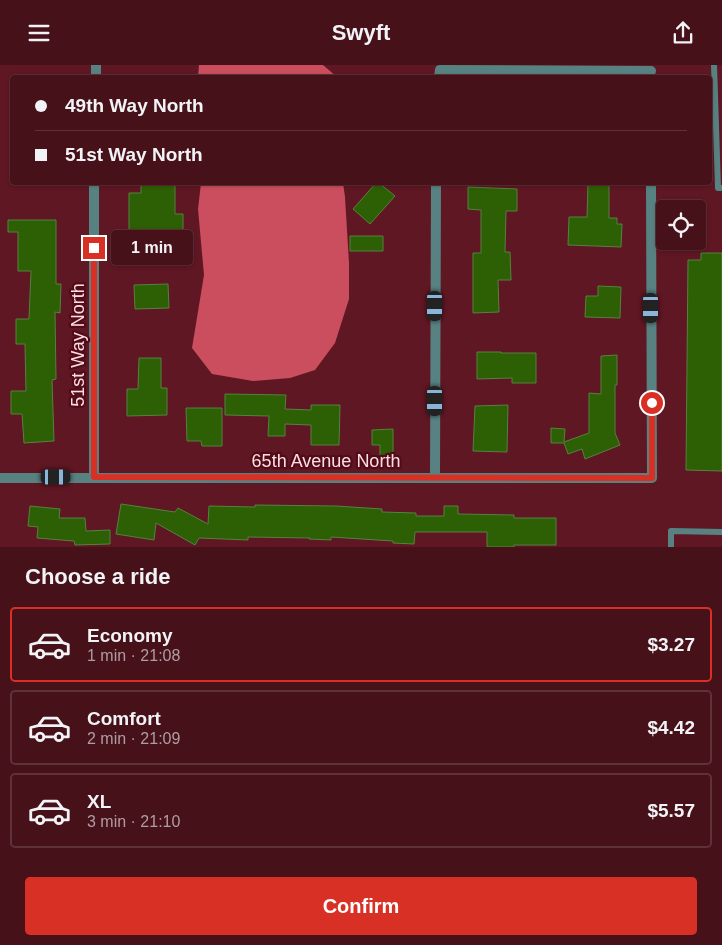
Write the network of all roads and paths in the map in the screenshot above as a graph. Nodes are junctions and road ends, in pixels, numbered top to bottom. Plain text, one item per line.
1 (714, 65) edge
2 (651, 71) edge
3 (440, 74) edge
4 (94, 185) edge
5 (436, 185) edge
6 (651, 185) edge
7 (722, 188) edge
8 (0, 477) edge
9 (94, 477) junction
10 (435, 477) junction
11 (722, 532) edge
12 (671, 547) edge

1 - 7 lane
2 - 3 street
4 - 9 street, 51st Way North
5 - 10 street
6 - 10 street, 65th Avenue North
8 - 9 street, 65th Avenue North
9 - 10 street, 65th Avenue North
11 - 12 lane

